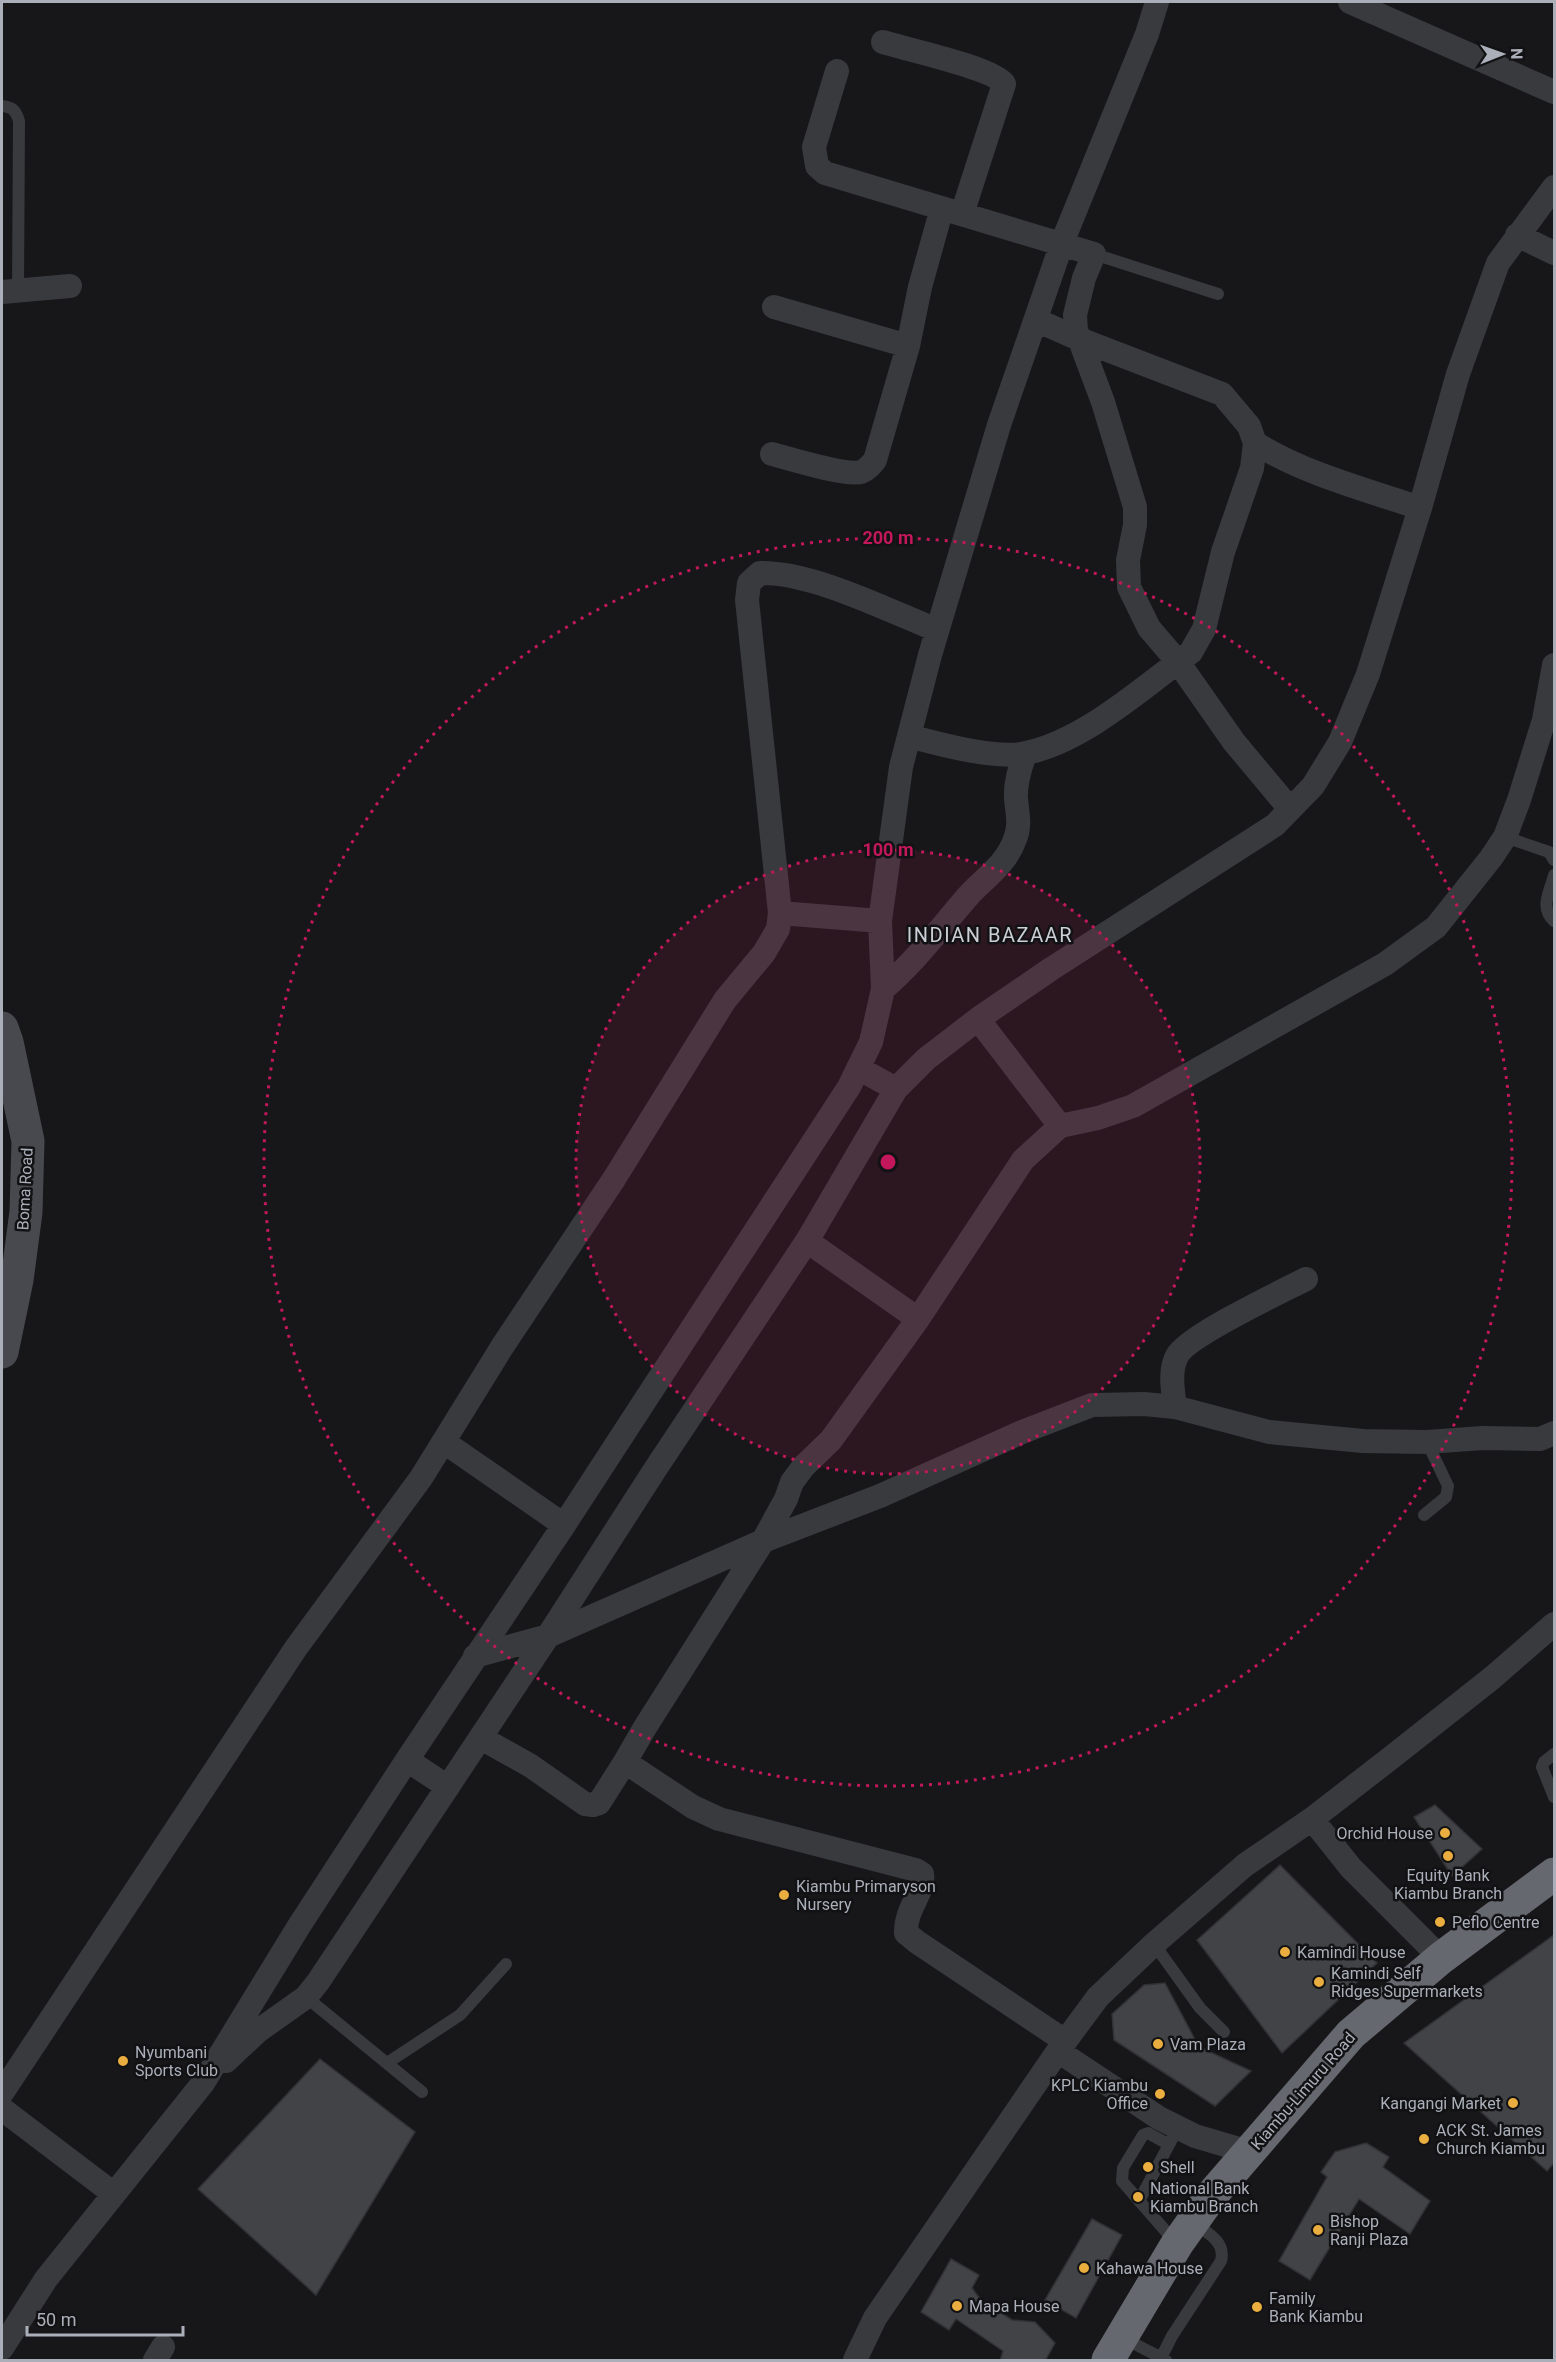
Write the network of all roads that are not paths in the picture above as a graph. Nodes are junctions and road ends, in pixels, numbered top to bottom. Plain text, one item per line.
1 (1157, 2) edge
2 (1350, 2) edge
3 (1382, 8) edge
4 (883, 42) dead end
5 (837, 71) dead end
6 (1554, 92) edge
7 (2, 106) edge
8 (1554, 187) edge
9 (952, 211) junction
10 (1517, 236) junction
11 (1062, 243) junction
12 (1554, 253) edge
13 (1094, 254) junction
14 (70, 286) dead end
15 (10, 292) edge
16 (1218, 294) dead end
17 (774, 307) dead end
18 (1036, 320) junction
19 (1079, 339) junction
20 (908, 346) junction
21 (1255, 443) junction
22 (772, 454) dead end
23 (1420, 508) junction
24 (938, 630) junction
25 (1178, 662) junction
26 (1554, 665) edge
27 (909, 736) junction
28 (1025, 754) junction
29 (1290, 809) junction
30 (1505, 837) junction
31 (1554, 860) edge
32 (1554, 875) edge
33 (780, 913) junction
34 (880, 921) junction
35 (1554, 921) edge
36 (883, 989) junction
37 (978, 1019) junction
38 (2, 1028) edge
39 (858, 1068) junction
40 (896, 1089) junction
41 (1060, 1126) junction
42 (807, 1241) junction
43 (1306, 1279) dead end
44 (918, 1319) junction
45 (2, 1352) edge
46 (1175, 1407) junction
47 (1554, 1433) edge
48 (444, 1442) junction
49 (1427, 1442) junction
50 (1424, 1515) dead end
51 (564, 1525) junction
52 (763, 1541) junction
53 (1554, 1624) edge
54 (548, 1636) junction
55 (475, 1656) junction
56 (481, 1738) junction
57 (1554, 1754) edge
58 (407, 1760) junction
59 (625, 1762) junction
60 (448, 1787) junction
61 (1554, 1797) edge
62 (1312, 1819) junction
63 (1554, 1874) edge
64 (1154, 1944) junction
65 (1441, 1958) junction
66 (506, 1965) dead end
67 (306, 1997) junction
68 (1224, 2032) dead end
69 (1062, 2046) junction
70 (387, 2063) junction
71 (203, 2083) junction
72 (422, 2092) dead end
73 (2, 2093) edge
74 (2, 2109) edge
75 (1174, 2136) junction
76 (1248, 2152) junction
77 (114, 2194) junction
78 (1139, 2201) junction
79 (1184, 2233) junction
80 (2, 2348) edge
81 (1115, 2349) edge
82 (1163, 2359) edge
83 (855, 2361) edge

1 - 11 street
2 - 3 street
3 - 6 street
4 - 9 street
5 - 9 street
7 - 15 lane
8 - 10 street
9 - 11 street
9 - 20 street
10 - 12 street
10 - 23 street
11 - 13 street
11 - 18 street
13 - 16 lane
13 - 19 street
14 - 15 street
17 - 20 street
18 - 19 street
18 - 24 street
19 - 21 street
19 - 25 street
20 - 22 street
21 - 23 street
21 - 25 street
23 - 29 street
24 - 27 street
24 - 33 street
25 - 28 street
25 - 29 street
26 - 30 street
27 - 28 street
27 - 34 street
28 - 36 street
29 - 37 street
30 - 31 lane
30 - 41 street
32 - 35 lane
33 - 34 street
33 - 48 street
34 - 36 street
36 - 39 street
37 - 40 street
37 - 41 street
38 - 45 main road, Boma Road
39 - 40 street
39 - 51 street
40 - 42 street
41 - 44 street
42 - 44 street
42 - 54 street
43 - 46 street
44 - 52 street
46 - 49 street
46 - 52 street
47 - 49 street
48 - 51 street
48 - 73 street
49 - 50 lane
51 - 55 street
52 - 54 street
52 - 59 street
53 - 62 street
54 - 55 street
54 - 56 street
55 - 58 street
56 - 59 street
56 - 60 street
57 - 61 lane
58 - 60 street
58 - 71 street
59 - 69 street
60 - 67 street
62 - 64 street
62 - 65 street
63 - 65 highway, Kiambu-Limuru Road
64 - 68 lane
64 - 69 street
65 - 76 highway, Kiambu-Limuru Road
66 - 70 lane
67 - 70 lane
67 - 71 street
69 - 75 street
69 - 83 street
70 - 72 lane
71 - 77 street
74 - 77 street
75 - 76 street
75 - 78 lane
75 - 78 lane
76 - 79 highway, Kiambu-Limuru Road
77 - 80 street
78 - 79 lane
79 - 81 highway, Kiambu-Limuru Road
79 - 82 lane
81 - 82 lane

